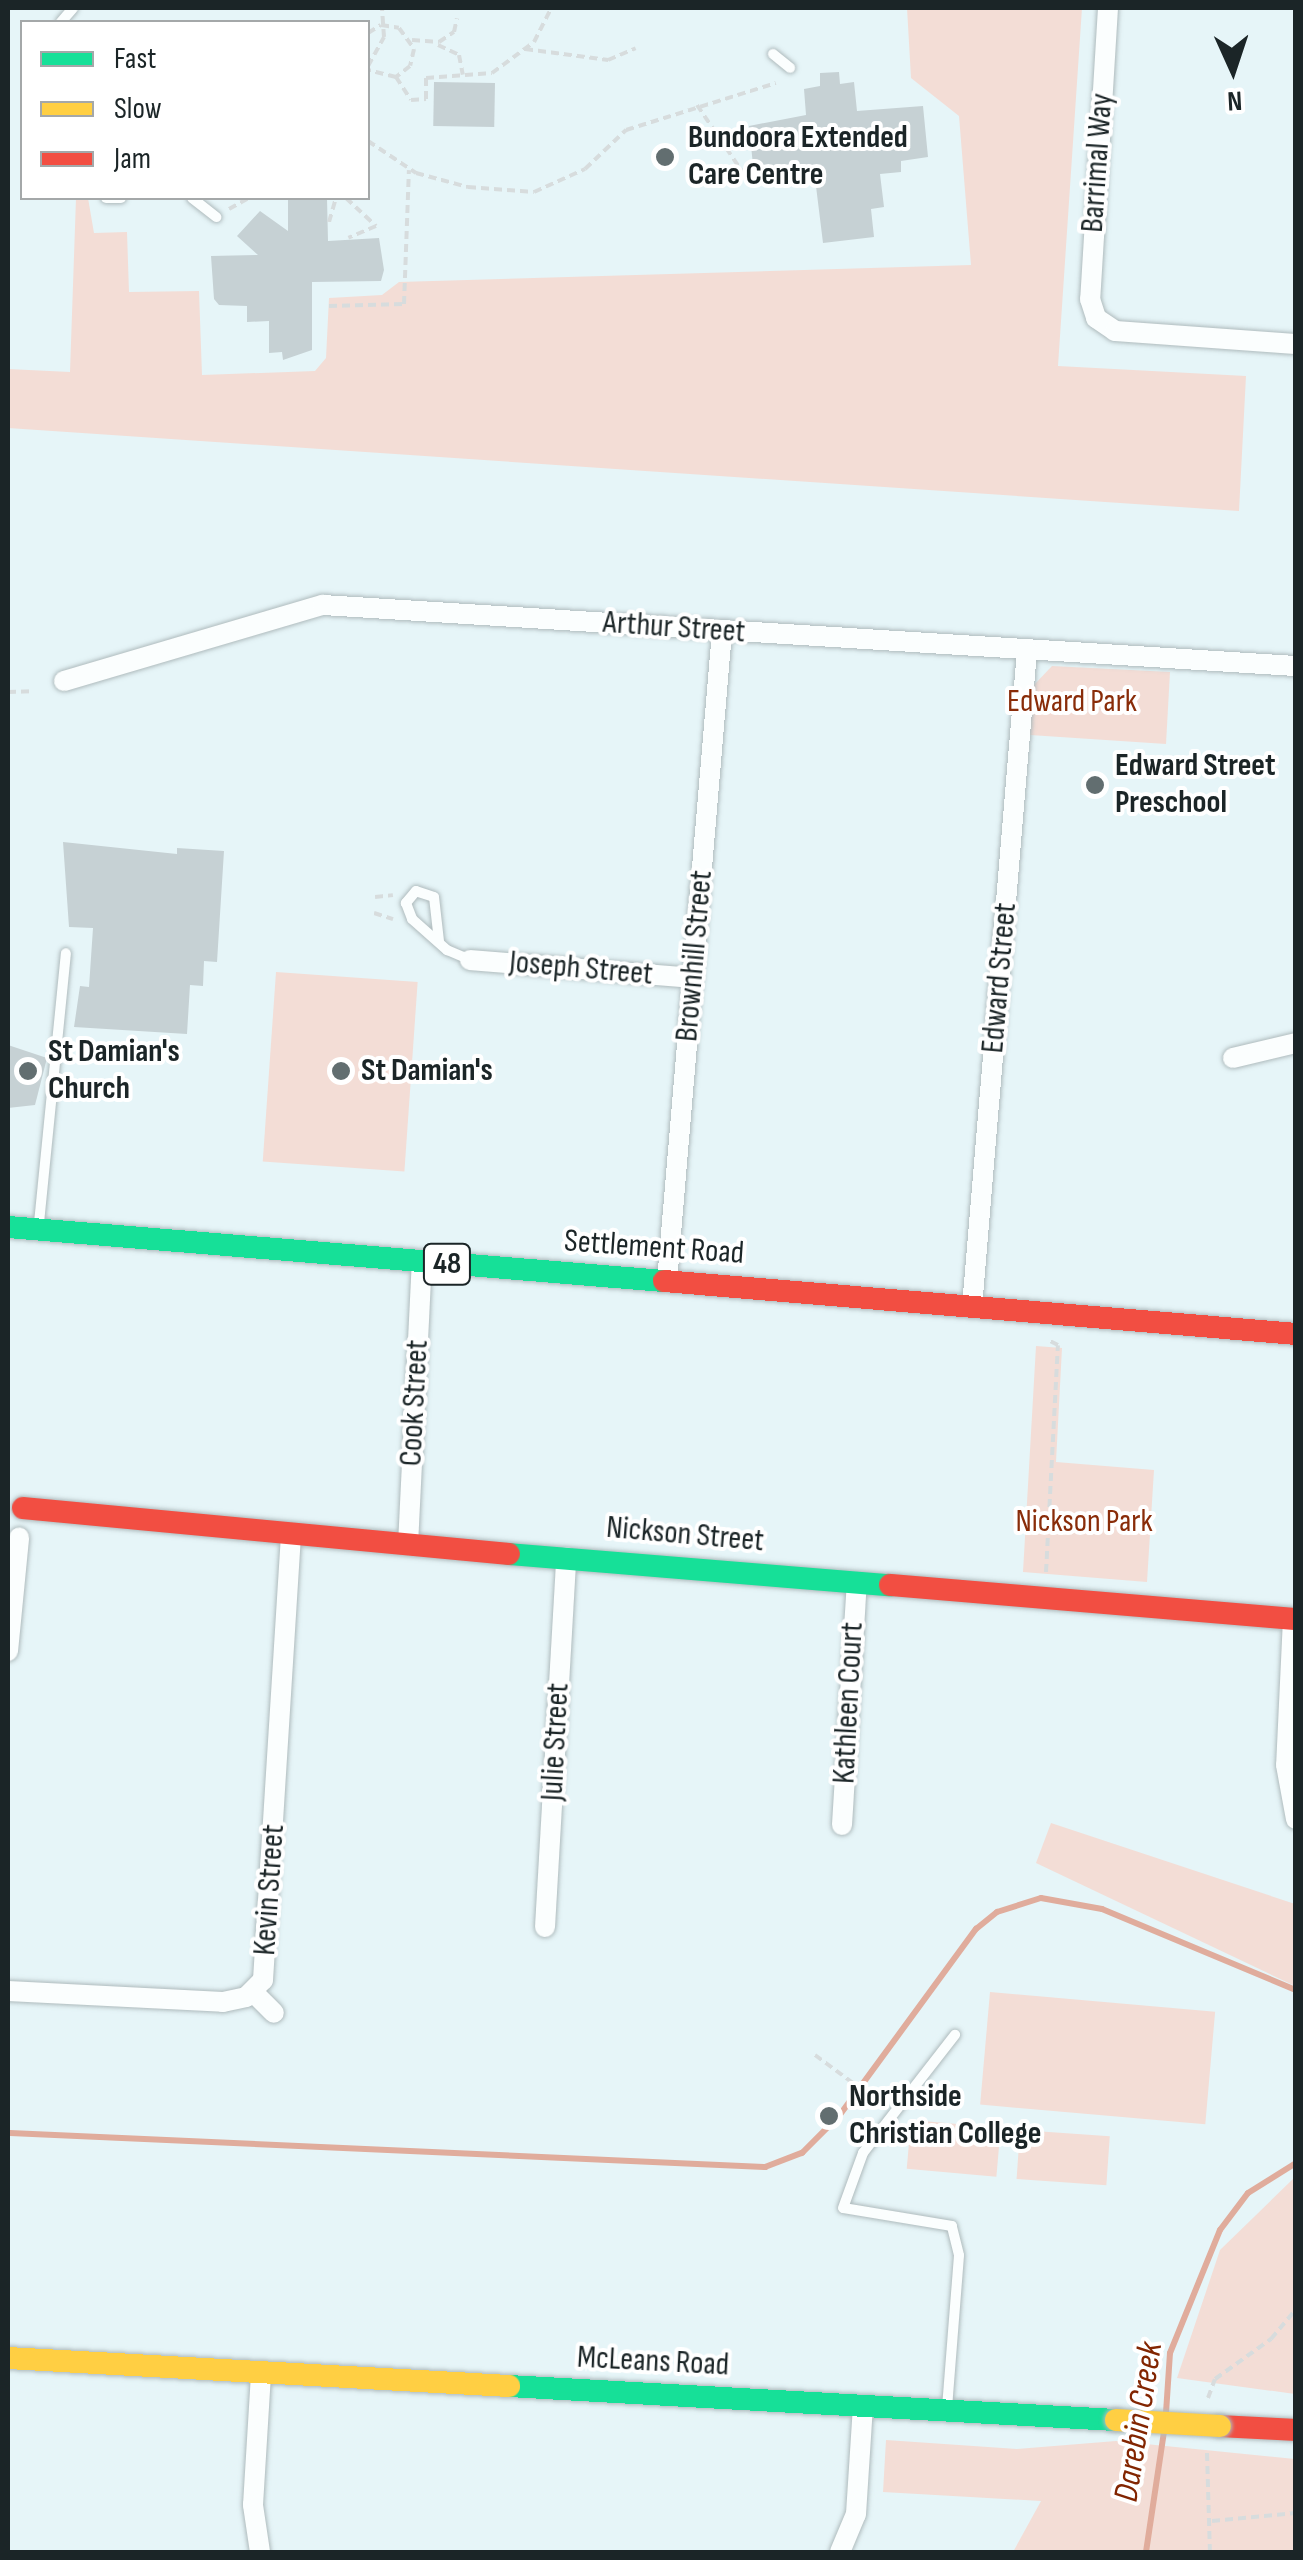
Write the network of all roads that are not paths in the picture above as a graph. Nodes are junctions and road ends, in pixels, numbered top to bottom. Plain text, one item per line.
1 (1108, 8) edge
2 (773, 54) dead end
3 (790, 68) dead end
4 (195, 200) edge
5 (216, 217) road end
6 (1296, 344) edge
7 (722, 632) junction
8 (1028, 650) junction
9 (1296, 666) edge
10 (64, 681) dead end
11 (439, 940) junction
12 (66, 953) dead end
13 (470, 960) joint
14 (693, 978) junction
15 (1296, 1043) edge
16 (1234, 1058) dead end
17 (8, 1226) edge
18 (39, 1229) junction
19 (422, 1262) junction
20 (667, 1281) junction
21 (972, 1307) junction
22 (1296, 1334) edge
23 (15, 1528) edge
24 (291, 1536) junction
25 (408, 1545) junction
26 (566, 1558) junction
27 (856, 1582) junction
28 (1294, 1619) edge
29 (8, 1651) edge
30 (1296, 1819) edge
31 (842, 1824) dead end
32 (545, 1927) dead end
33 (8, 1991) edge
34 (254, 1993) junction
35 (274, 2013) dead end
36 (955, 2035) dead end
37 (8, 2358) edge
38 (260, 2374) junction
39 (863, 2406) junction
40 (947, 2411) junction
41 (1296, 2430) edge
42 (260, 2552) edge
43 (840, 2552) edge

1 - 6 street, Barrimal Way
2 - 3 lane
4 - 5 lane
7 - 8 street, Arthur Street
7 - 10 street, Arthur Street
7 - 14 street, Brownhill Street
8 - 9 street, Arthur Street
8 - 21 street, Edward Street
11 - 11 lane
11 - 13 lane
12 - 18 lane
13 - 14 street, Joseph Street
14 - 20 street, Brownhill Street
15 - 16 street
17 - 18 street, Settlement Road / 48
18 - 19 street, Settlement Road / 48
19 - 20 street, Settlement Road / 48
19 - 25 street, Cook Street
20 - 21 street, Settlement Road / 48
21 - 22 street, Settlement Road / 48
23 - 24 street, Nickson Street
23 - 29 street
24 - 25 street, Nickson Street
24 - 34 street, Kevin Street
25 - 26 street, Nickson Street
26 - 27 street, Nickson Street
26 - 32 street, Julie Street
27 - 28 street, Nickson Street
27 - 31 street, Kathleen Court
28 - 30 street
33 - 34 street, Kevin Street
34 - 35 street
36 - 40 lane
37 - 38 street, McLeans Road
38 - 39 street, McLeans Road
38 - 42 street
39 - 40 street, McLeans Road
39 - 43 street
40 - 41 street, McLeans Road, bridge

